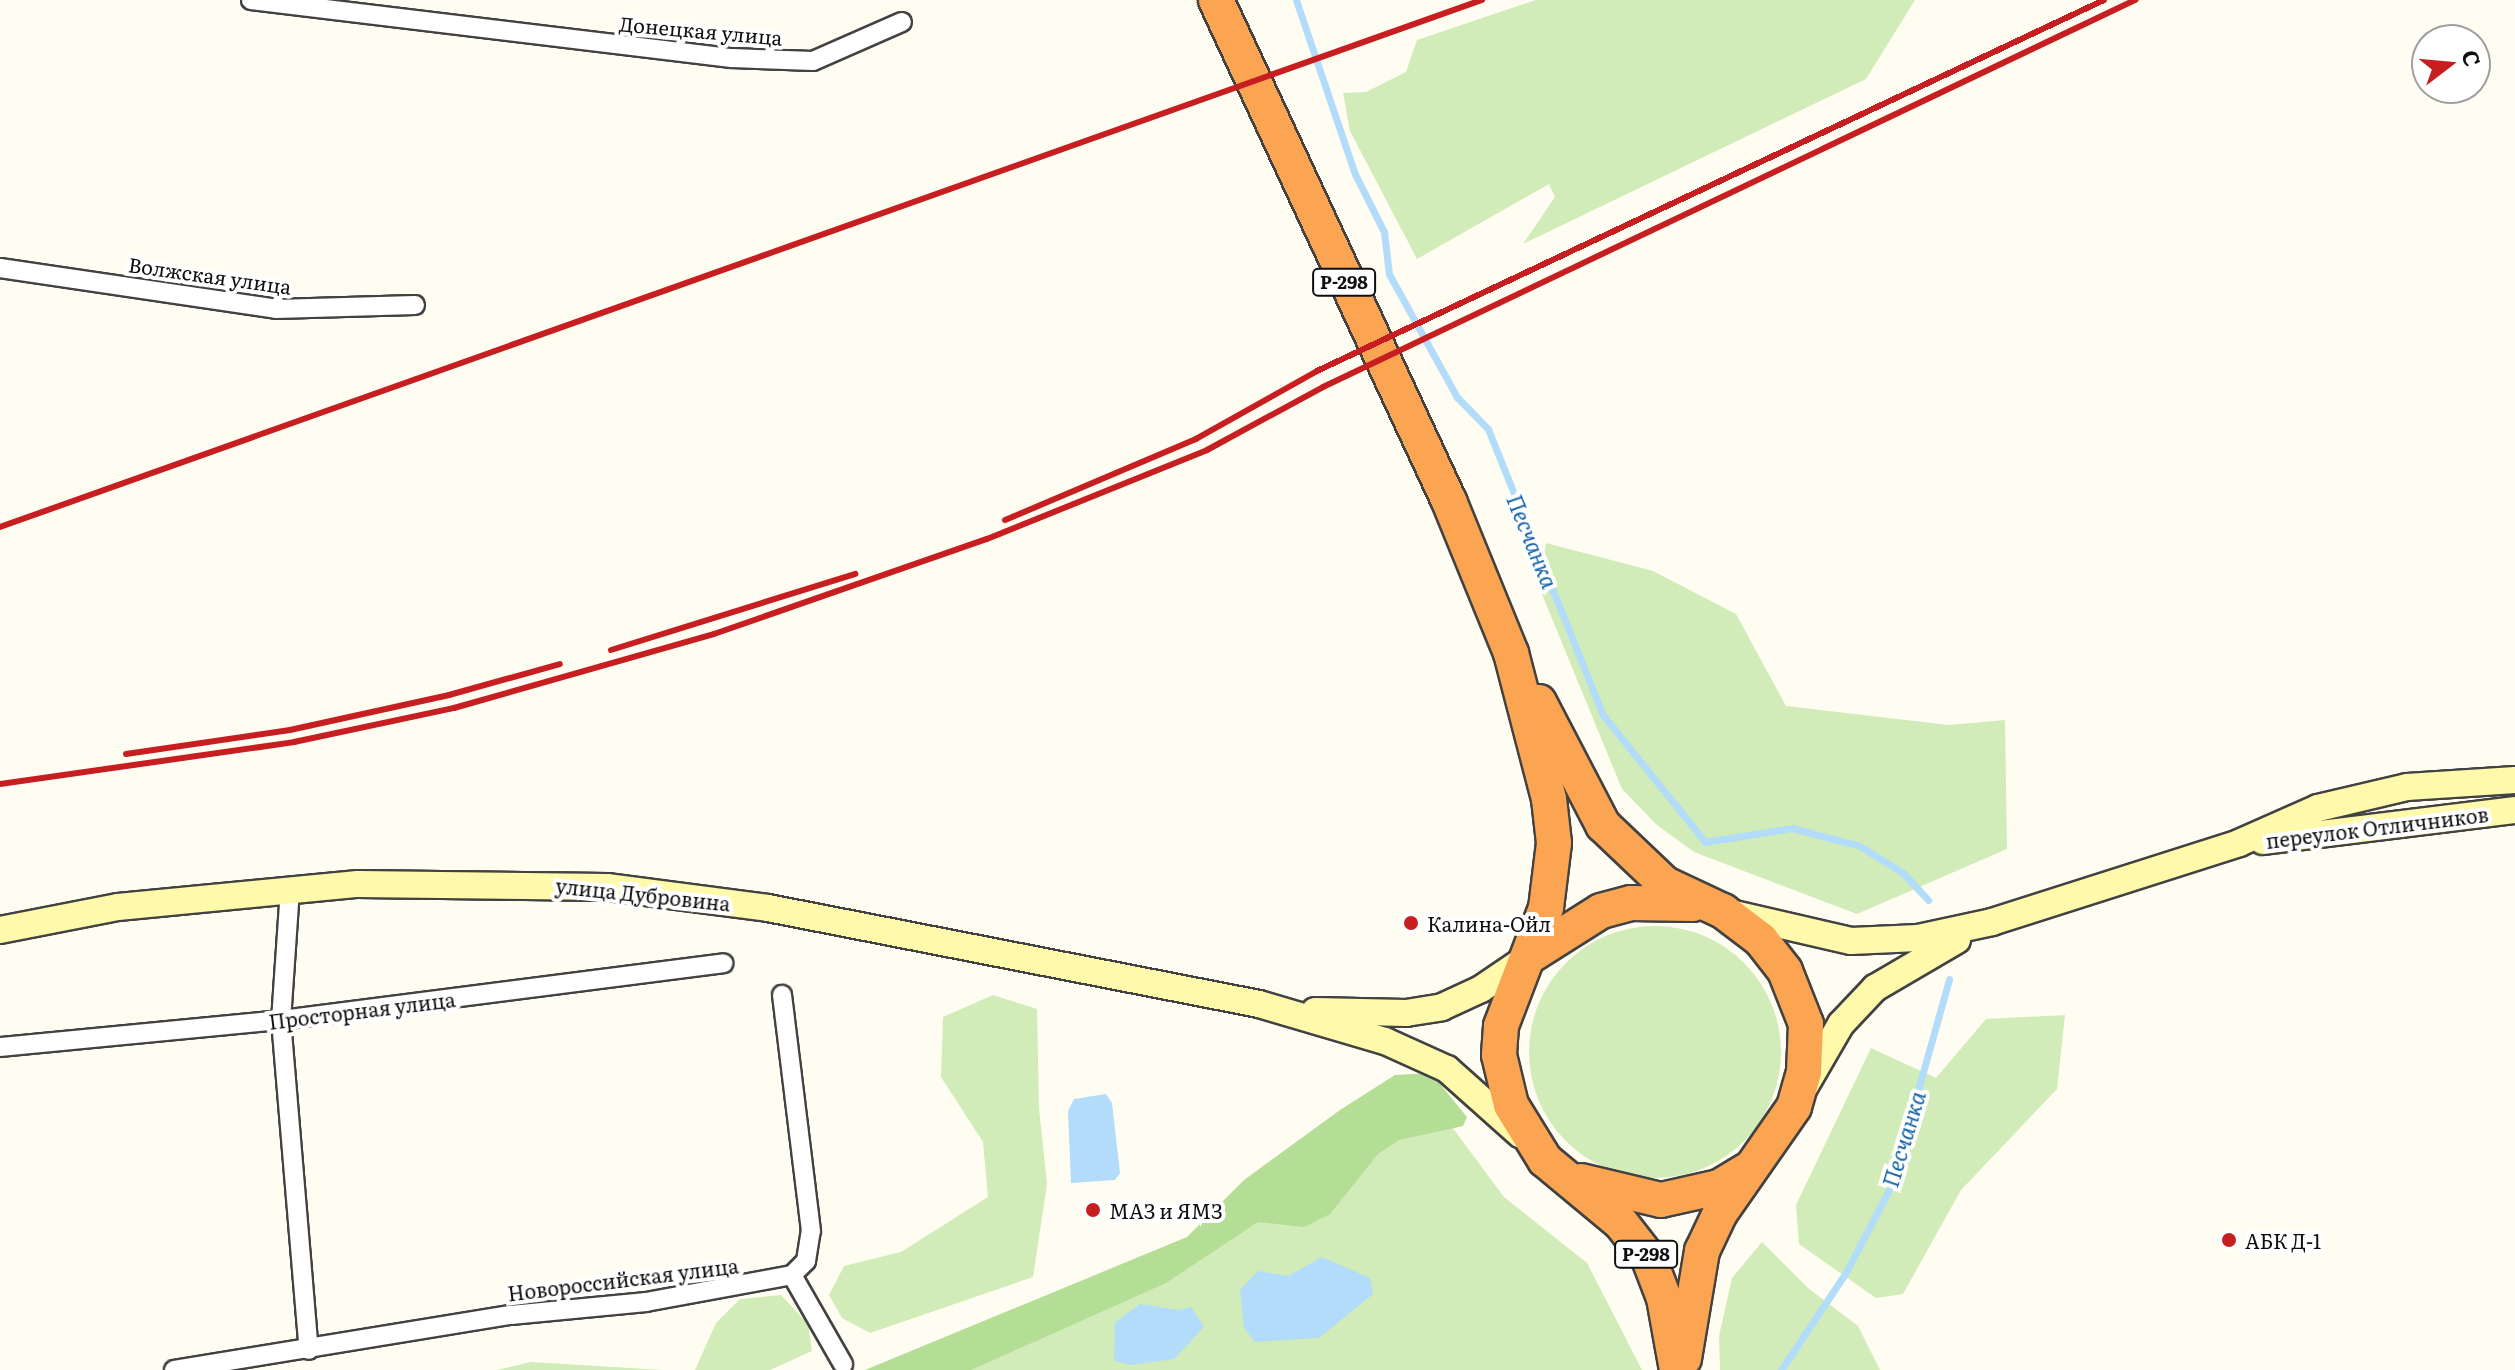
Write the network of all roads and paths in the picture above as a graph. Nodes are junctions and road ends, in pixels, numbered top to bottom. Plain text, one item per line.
1 (251, 0) edge
2 (1216, 0) edge
3 (902, 22) dead end
4 (0, 268) edge
5 (415, 305) dead end
6 (1511, 653) junction
7 (2515, 780) edge
8 (2515, 810) edge
9 (2239, 843) junction
10 (290, 889) junction
11 (1713, 908) junction
12 (1992, 922) junction
13 (0, 930) edge
14 (1528, 957) junction
15 (723, 963) dead end
16 (782, 995) dead end
17 (1279, 1010) junction
18 (281, 1020) junction
19 (0, 1047) edge
20 (1794, 1107) junction
21 (1531, 1145) junction
22 (1749, 1168) junction
23 (1558, 1172) junction
24 (792, 1275) junction
25 (309, 1350) junction
26 (843, 1364) dead end
27 (174, 1370) edge
28 (1679, 1370) edge

1 - 3 street, Донецкая улица
2 - 6 highway, Р-298
4 - 5 street, Волжская улица
6 - 11 highway, Р-298
6 - 14 highway, Р-298
7 - 9 main road, переулок Отличников
8 - 9 main road, переулок Отличников
9 - 12 main road, переулок Отличников
10 - 13 main road, улица Дубровина
10 - 17 main road, улица Дубровина
10 - 18 street
11 - 12 main road
11 - 14 highway, Р-298
11 - 20 highway, Р-298
12 - 20 main road
14 - 17 main road
14 - 21 highway, Р-298
15 - 18 street, Просторная улица
16 - 24 street
17 - 21 main road
18 - 19 street, Просторная улица
18 - 25 street
20 - 22 highway, Р-298
21 - 23 highway, Р-298
22 - 23 highway, Р-298
22 - 28 highway, Р-298
23 - 28 highway, Р-298
24 - 25 street, Новороссийская улица
24 - 26 street
25 - 27 street, Новороссийская улица

